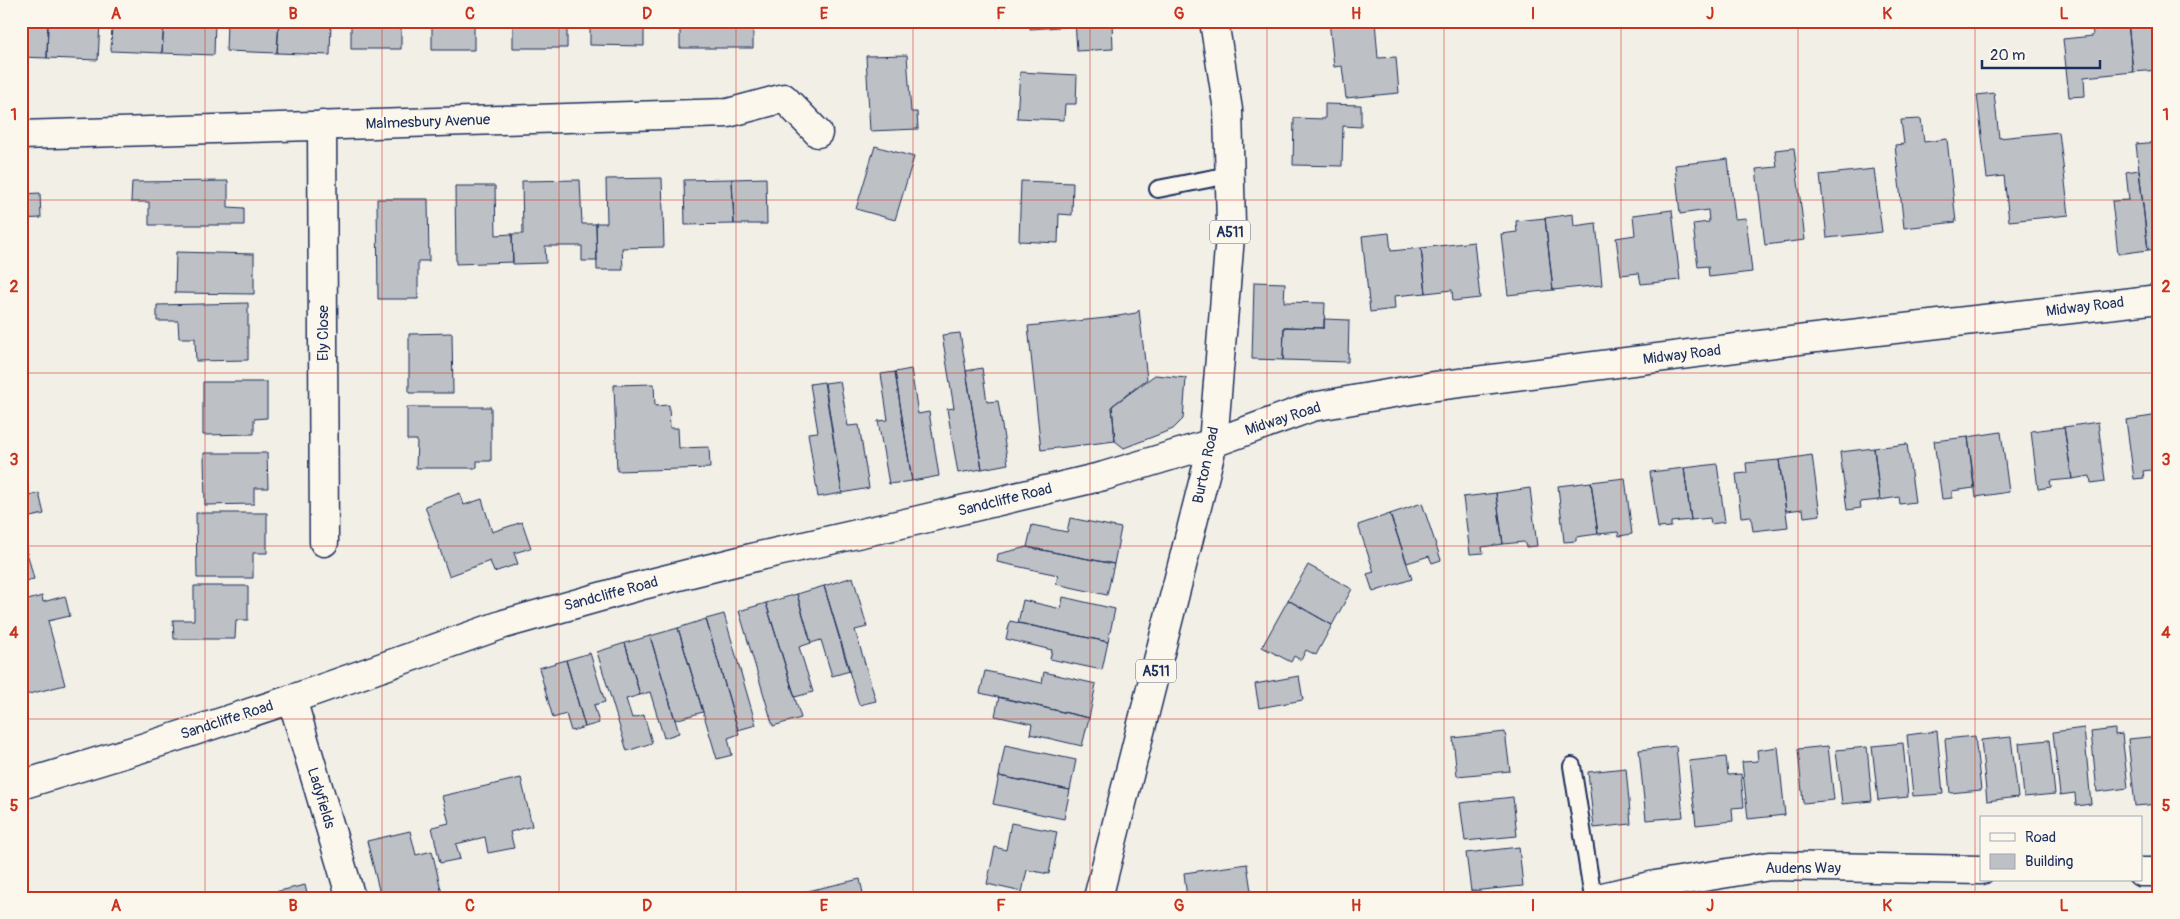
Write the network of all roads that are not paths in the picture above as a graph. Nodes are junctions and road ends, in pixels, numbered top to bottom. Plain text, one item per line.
1 (1214, 21) edge
2 (322, 125) junction
3 (818, 133) dead end
4 (21, 135) edge
5 (1230, 175) junction
6 (1158, 189) dead end
7 (2159, 298) edge
8 (1213, 443) junction
9 (324, 542) dead end
10 (292, 699) junction
11 (1572, 766) dead end
12 (21, 785) edge
13 (1980, 870) edge
14 (2142, 872) edge
15 (2159, 872) edge
16 (351, 898) edge
17 (1098, 898) edge
18 (1593, 898) edge
19 (1598, 898) edge

1 - 5 main road, Burton Road / A511
2 - 3 main road, Malmesbury Avenue
2 - 4 main road, Malmesbury Avenue
2 - 9 main road, Ely Close
5 - 6 lane
5 - 8 main road, Burton Road / A511
7 - 8 main road, Midway Road
8 - 10 main road, Sandcliffe Road
8 - 17 main road, Burton Road / A511
10 - 12 main road, Sandcliffe Road
10 - 16 main road, Ladyfields
11 - 18 lane
13 - 19 main road, Audens Way
14 - 15 main road

